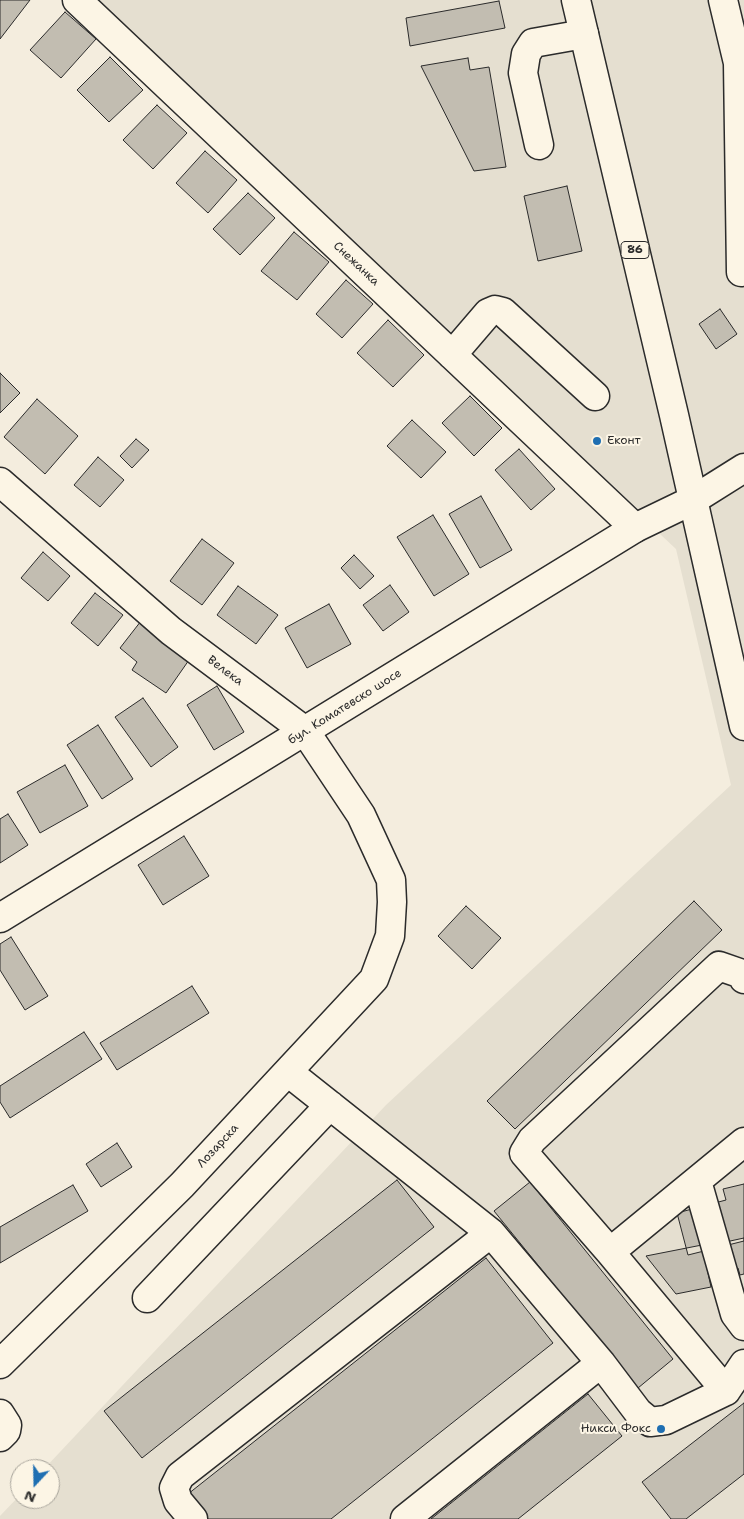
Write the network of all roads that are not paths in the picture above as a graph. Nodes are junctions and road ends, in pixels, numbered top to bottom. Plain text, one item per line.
1 (77, 0) edge
2 (576, 0) edge
3 (723, 0) edge
4 (584, 34) junction
5 (539, 145) dead end
6 (741, 272) dead end
7 (452, 355) junction
8 (595, 396) dead end
9 (744, 468) edge
10 (0, 482) edge
11 (693, 500) junction
12 (635, 528) junction
13 (744, 726) edge
14 (305, 731) junction
15 (392, 902) joint
16 (0, 918) edge
17 (744, 979) edge
18 (288, 1072) junction
19 (330, 1105) junction
20 (744, 1142) edge
21 (697, 1181) junction
22 (491, 1233) junction
23 (610, 1252) junction
24 (147, 1298) dead end
25 (744, 1326) edge
26 (601, 1363) junction
27 (0, 1364) edge
28 (744, 1364) edge
29 (726, 1391) junction
30 (0, 1414) edge
31 (0, 1437) edge
32 (193, 1519) edge
33 (405, 1519) edge

1 - 7 street, Снежанка
2 - 4 street, 86
3 - 6 street
4 - 5 street
4 - 11 street, 86
7 - 8 street
7 - 12 street, Снежанка
9 - 11 street, бул. Коматевско шосе
10 - 14 street, Велека
11 - 12 street, бул. Коматевско шосе
11 - 13 street, 86
12 - 14 street, бул. Коматевско шосе
14 - 15 street, Велека
14 - 16 street, бул. Коматевско шосе
15 - 18 street, Лозарска
17 - 23 street
18 - 19 street
18 - 27 street, Лозарска
19 - 22 street
19 - 24 street
20 - 21 street
21 - 23 street
21 - 25 street
22 - 26 street
22 - 32 street
23 - 29 street
26 - 29 street
26 - 33 street
28 - 29 street
30 - 31 street

